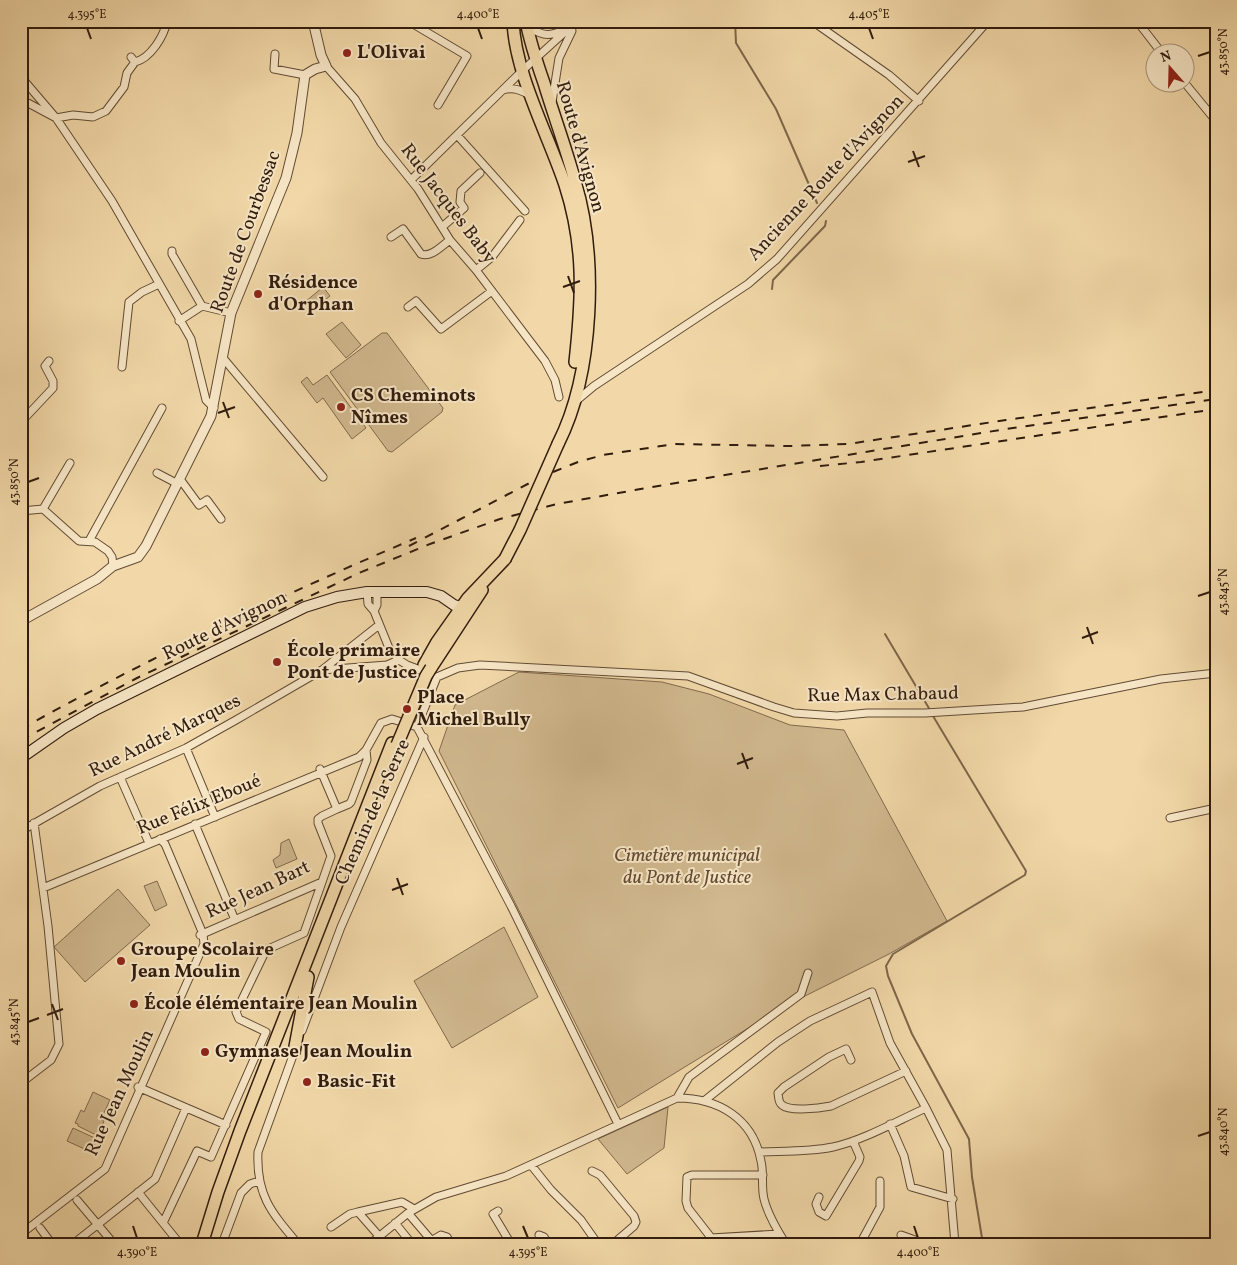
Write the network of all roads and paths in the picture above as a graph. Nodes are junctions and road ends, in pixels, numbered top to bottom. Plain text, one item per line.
1 (167, 21) edge
2 (313, 21) edge
3 (408, 21) edge
4 (513, 21) edge
5 (812, 21) edge
6 (988, 21) edge
7 (1137, 21) edge
8 (527, 24) edge
9 (574, 24) edge
10 (1153, 42) edge
11 (275, 54) dead end
12 (536, 59) junction
13 (326, 66) junction
14 (523, 70) junction
15 (305, 75) junction
16 (21, 77) edge
17 (502, 90) junction
18 (1192, 92) edge
19 (532, 96) junction
20 (919, 101) junction
21 (21, 103) edge
22 (438, 105) dead end
23 (551, 107) junction
24 (56, 118) junction
25 (1216, 120) edge
26 (457, 135) junction
27 (480, 173) dead end
28 (411, 180) junction
29 (525, 211) dead end
30 (520, 220) dead end
31 (442, 227) junction
32 (392, 237) dead end
33 (450, 240) junction
34 (172, 250) dead end
35 (476, 270) junction
36 (159, 284) junction
37 (492, 291) junction
38 (202, 306) junction
39 (408, 307) dead end
40 (231, 313) junction
41 (179, 321) junction
42 (223, 358) junction
43 (49, 361) dead end
44 (122, 367) dead end
45 (579, 378) junction
46 (594, 386) junction
47 (559, 397) dead end
48 (573, 403) junction
49 (162, 408) dead end
50 (214, 408) junction
51 (21, 422) edge
52 (558, 444) junction
53 (70, 463) dead end
54 (157, 473) dead end
55 (323, 477) dead end
56 (179, 482) junction
57 (43, 509) junction
58 (21, 511) edge
59 (221, 519) dead end
60 (89, 542) junction
61 (114, 566) junction
62 (372, 592) junction
63 (466, 607) junction
64 (21, 620) edge
65 (379, 625) junction
66 (337, 659) junction
67 (399, 660) junction
68 (341, 667) junction
69 (322, 670) junction
70 (430, 670) junction
71 (1216, 673) edge
72 (417, 727) junction
73 (424, 737) junction
74 (395, 744) junction
75 (186, 748) junction
76 (366, 750) junction
77 (21, 758) edge
78 (321, 771) junction
79 (120, 777) junction
80 (1216, 808) edge
81 (337, 809) junction
82 (215, 817) junction
83 (1170, 818) dead end
84 (34, 823) junction
85 (196, 824) junction
86 (21, 831) edge
87 (160, 839) junction
88 (149, 843) junction
89 (322, 882) junction
90 (43, 888) junction
91 (235, 920) junction
92 (202, 934) junction
93 (808, 973) dead end
94 (308, 977) junction
95 (294, 1052) junction
96 (851, 1060) dead end
97 (906, 1071) junction
98 (21, 1083) edge
99 (139, 1088) junction
100 (677, 1098) junction
101 (704, 1101) junction
102 (186, 1108) junction
103 (926, 1108) junction
104 (618, 1124) junction
105 (890, 1124) junction
106 (226, 1125) junction
107 (853, 1141) junction
108 (759, 1152) junction
109 (531, 1165) junction
110 (592, 1171) dead end
111 (762, 1175) junction
112 (880, 1180) dead end
113 (259, 1181) junction
114 (138, 1192) junction
115 (819, 1197) dead end
116 (952, 1199) junction
117 (77, 1200) dead end
118 (411, 1211) junction
119 (498, 1211) dead end
120 (358, 1212) junction
121 (163, 1223) junction
122 (395, 1223) junction
123 (98, 1224) junction
124 (331, 1227) dead end
125 (40, 1228) dead end
126 (21, 1234) edge
127 (779, 1234) junction
128 (539, 1235) dead end
129 (901, 1235) dead end
130 (379, 1236) junction
131 (713, 1241) edge
132 (112, 1242) edge
133 (428, 1242) edge
134 (52, 1244) edge
135 (73, 1244) edge
136 (180, 1244) edge
137 (202, 1244) edge
138 (210, 1244) edge
139 (222, 1244) edge
140 (298, 1244) edge
141 (370, 1244) edge
142 (412, 1244) edge
143 (451, 1244) edge
144 (512, 1244) edge
145 (549, 1244) edge
146 (598, 1244) edge
147 (613, 1244) edge
148 (786, 1244) edge
149 (860, 1244) edge
150 (914, 1244) edge
151 (955, 1244) edge

1 - 24 street
2 - 13 street
3 - 22 street
4 - 14 main road, Route d'Avignon
5 - 20 street
6 - 20 street, Ancienne Route d'Avignon
7 - 10 street
8 - 9 street
8 - 12 main road, Route d'Avignon
9 - 12 street
9 - 23 street
11 - 15 street
12 - 14 street
12 - 23 main road, Route d'Avignon
13 - 15 street
13 - 28 street, Rue Jacques Baby
14 - 17 street
14 - 19 main road, Route d'Avignon
15 - 40 street, Route de Courbessac
16 - 24 street
17 - 19 street
17 - 26 street
18 - 25 street
19 - 52 main road, Route d'Avignon
20 - 46 street, Ancienne Route d'Avignon
21 - 24 street
23 - 45 main road, Route d'Avignon
24 - 36 street
26 - 28 street
26 - 29 street
27 - 31 street
28 - 31 street, Rue Jacques Baby
30 - 35 street
31 - 33 street, Rue Jacques Baby
32 - 33 street
33 - 35 street, Rue Jacques Baby
34 - 38 street
35 - 37 street, Rue Jacques Baby
36 - 41 street
36 - 44 street
37 - 39 street
37 - 47 street, Rue Jacques Baby
38 - 40 street
38 - 41 street
40 - 42 street, Route de Courbessac
41 - 50 street
42 - 50 street, Route de Courbessac
42 - 55 street
43 - 51 street
45 - 46 street
45 - 48 main road, Route d'Avignon
46 - 48 street, Ancienne Route d'Avignon
48 - 52 main road, Route d'Avignon
49 - 60 street
50 - 56 street, Route de Courbessac
52 - 63 main road, bridge
53 - 57 street
54 - 56 street
56 - 59 street
56 - 61 street, Route de Courbessac
57 - 58 street
57 - 60 street
60 - 61 street
61 - 64 street, Route de Courbessac
62 - 63 main road, Route d'Avignon
62 - 65 street
62 - 77 main road, Route d'Avignon
63 - 70 main road
65 - 66 street
65 - 67 street
66 - 68 street
66 - 69 street
67 - 68 street
67 - 70 street
68 - 69 street
69 - 75 street, Rue André Marques
70 - 71 street, Rue Max Chabaud
70 - 72 street
70 - 74 main road
72 - 73 street
72 - 76 street
73 - 95 street, Chemin de la Serre
73 - 104 street, Chemin de la Serre
74 - 94 main road
74 - 137 main road
75 - 79 street, Rue André Marques
75 - 82 street
76 - 78 street, Rue Félix Eboué
76 - 81 street
78 - 81 street
78 - 82 street, Rue Félix Eboué
79 - 84 street, Rue André Marques
79 - 88 street
80 - 83 street
81 - 89 street, Rue Jean Bart
82 - 85 street, Rue Félix Eboué
84 - 86 street, Rue André Marques
84 - 90 street
85 - 87 street, Rue Félix Eboué
85 - 91 street
87 - 88 street, Rue Félix Eboué
87 - 92 street
88 - 90 street, Rue Félix Eboué
89 - 91 street, Rue Jean Bart
89 - 106 street
90 - 98 street
91 - 92 street, Rue Jean Bart
92 - 99 street, Rue Jean Moulin
93 - 100 street
94 - 95 main road
94 - 138 main road
95 - 113 street, Chemin de la Serre
96 - 97 street
97 - 101 street
97 - 103 street
99 - 102 street
99 - 126 street, Rue Jean Moulin
100 - 101 street
100 - 104 street
101 - 108 street
102 - 106 street
102 - 114 street
103 - 105 street
103 - 116 street
104 - 109 street
105 - 107 street
105 - 116 street
106 - 121 street
107 - 108 street
107 - 115 street
108 - 111 street
109 - 118 street
109 - 146 street
110 - 147 street
111 - 127 street
111 - 131 street
112 - 149 street
113 - 139 street
113 - 140 street, Chemin de la Serre
114 - 121 street
114 - 123 street
116 - 151 street
117 - 123 street
118 - 120 street
118 - 122 street
118 - 133 street
119 - 144 street
120 - 124 street
120 - 130 street
121 - 136 street
122 - 130 street
122 - 142 street
123 - 132 street
123 - 135 street
125 - 134 street
127 - 131 street
127 - 148 street
128 - 145 street
129 - 150 street
130 - 141 street
133 - 143 street

